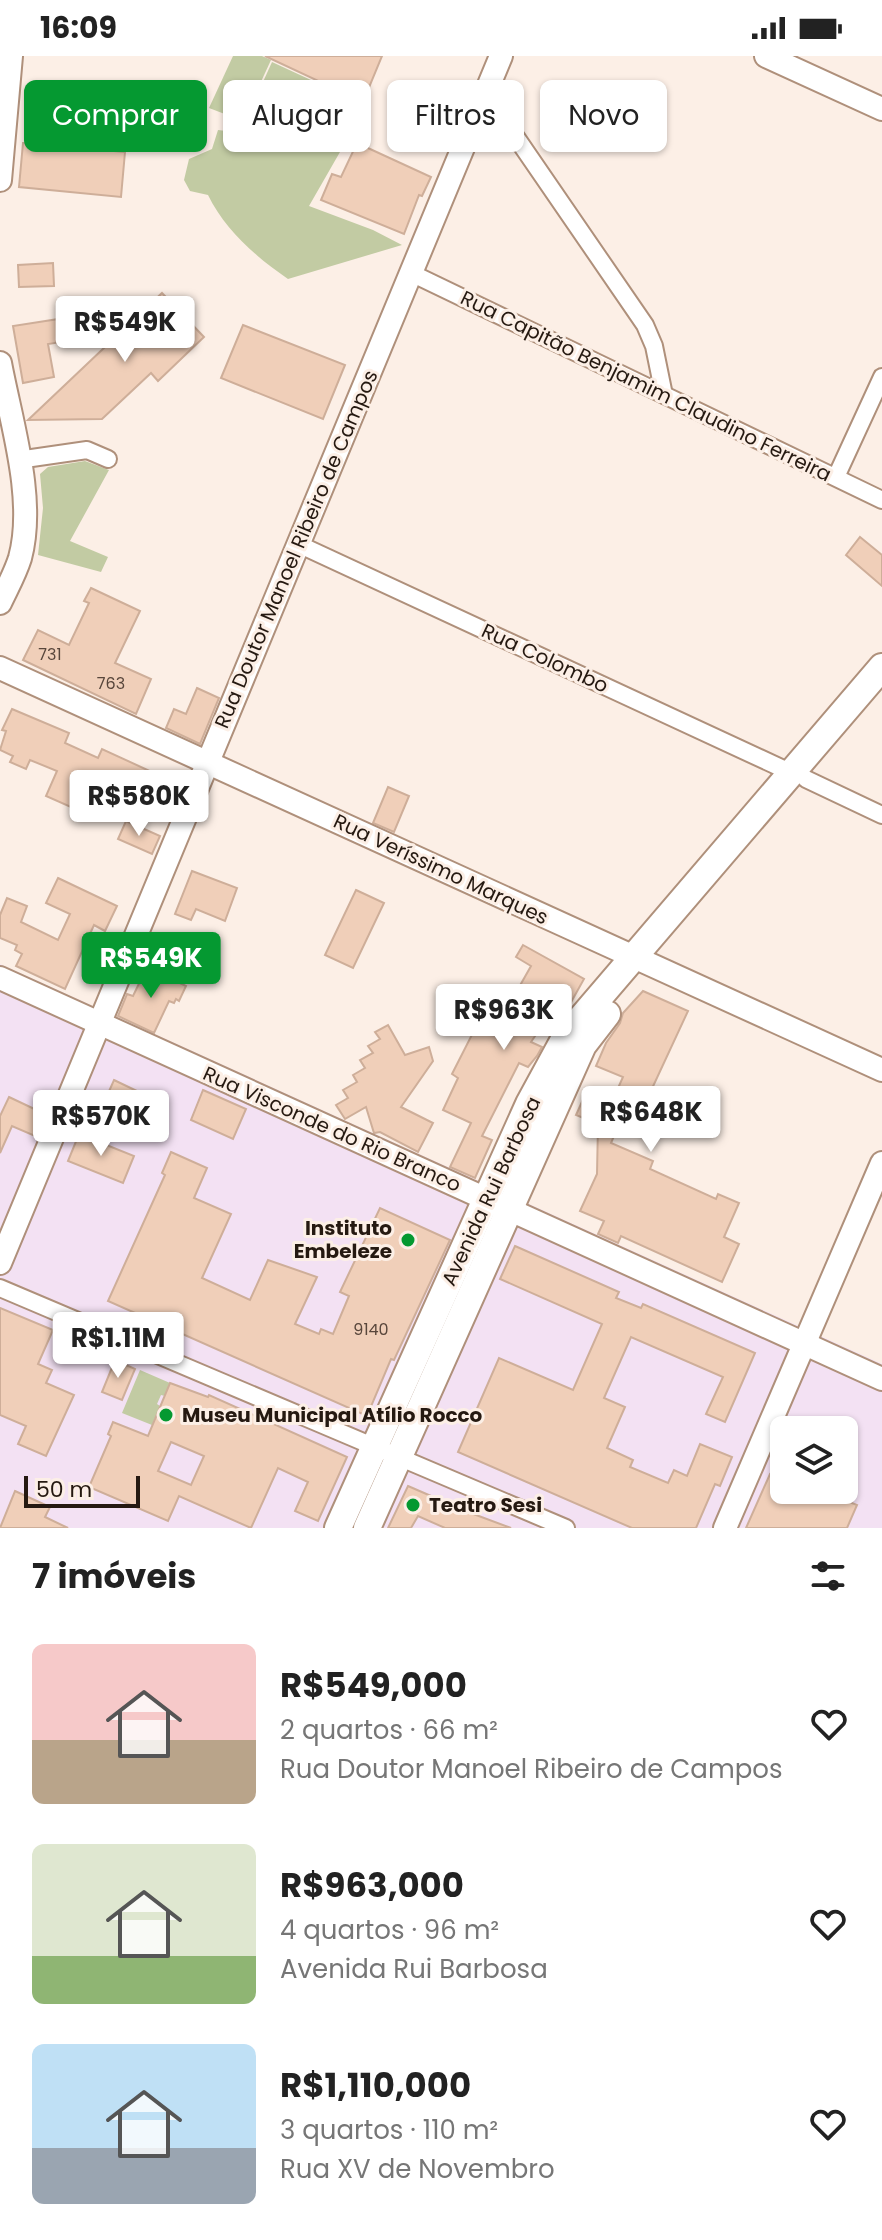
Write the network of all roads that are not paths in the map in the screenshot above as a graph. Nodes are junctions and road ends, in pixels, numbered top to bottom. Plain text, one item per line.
1 (11, 56) edge
2 (501, 56) edge
3 (766, 56) edge
4 (490, 80) edge
5 (882, 109) edge
6 (524, 149) edge
7 (460, 152) edge
8 (0, 180) edge
9 (411, 273) junction
10 (0, 363) edge
11 (882, 377) edge
12 (664, 395) junction
13 (108, 459) dead end
14 (18, 460) junction
15 (836, 477) junction
16 (882, 500) edge
17 (298, 544) junction
18 (0, 603) edge
19 (882, 667) edge
20 (0, 668) edge
21 (882, 692) edge
22 (207, 763) junction
23 (799, 776) junction
24 (882, 815) edge
25 (640, 960) junction
26 (0, 978) edge
27 (99, 1023) junction
28 (882, 1070) edge
29 (882, 1163) edge
30 (487, 1199) junction
31 (511, 1210) junction
32 (0, 1263) edge
33 (0, 1288) edge
34 (805, 1344) junction
35 (882, 1379) edge
36 (387, 1452) junction
37 (338, 1528) edge
38 (367, 1528) edge
39 (566, 1528) edge
40 (725, 1528) edge

1 - 8 main road
2 - 4 main road, Rua Doutor Manoel Ribeiro de Campos
3 - 5 main road
6 - 12 street
7 - 9 main road, Rua Doutor Manoel Ribeiro de Campos
9 - 12 street, Rua Capitão Benjamim Claudino Ferreira
9 - 17 main road, Rua Doutor Manoel Ribeiro de Campos
10 - 14 main road
11 - 15 street
12 - 15 street, Rua Capitão Benjamim Claudino Ferreira
13 - 14 street
14 - 18 main road
15 - 16 street, Rua Capitão Benjamim Claudino Ferreira
17 - 22 main road, Rua Doutor Manoel Ribeiro de Campos
17 - 23 street, Rua Colombo
19 - 23 main road, Avenida Rui Barbosa
20 - 22 main road, Rua Veríssimo Marques
21 - 23 main road, Avenida Rui Barbosa
22 - 25 main road, Rua Veríssimo Marques
22 - 27 main road, Rua Doutor Manoel Ribeiro de Campos
23 - 24 street, Rua Colombo
23 - 25 main road, Avenida Rui Barbosa
25 - 28 main road, Rua Veríssimo Marques
25 - 30 main road, Avenida Rui Barbosa
25 - 31 main road, Avenida Rui Barbosa
26 - 27 main road, Rua Visconde do Rio Branco
27 - 30 main road, Rua Visconde do Rio Branco
27 - 32 main road, Rua Doutor Manoel Ribeiro de Campos
29 - 34 main road
30 - 31 main road, Rua Visconde do Rio Branco
30 - 36 main road, Avenida Rui Barbosa
31 - 34 main road, Rua Visconde do Rio Branco
31 - 36 main road, Avenida Rui Barbosa
33 - 36 street
34 - 35 main road, Rua Visconde do Rio Branco
34 - 40 main road
36 - 37 main road, Avenida Rui Barbosa
36 - 38 main road, Avenida Rui Barbosa
36 - 39 street

